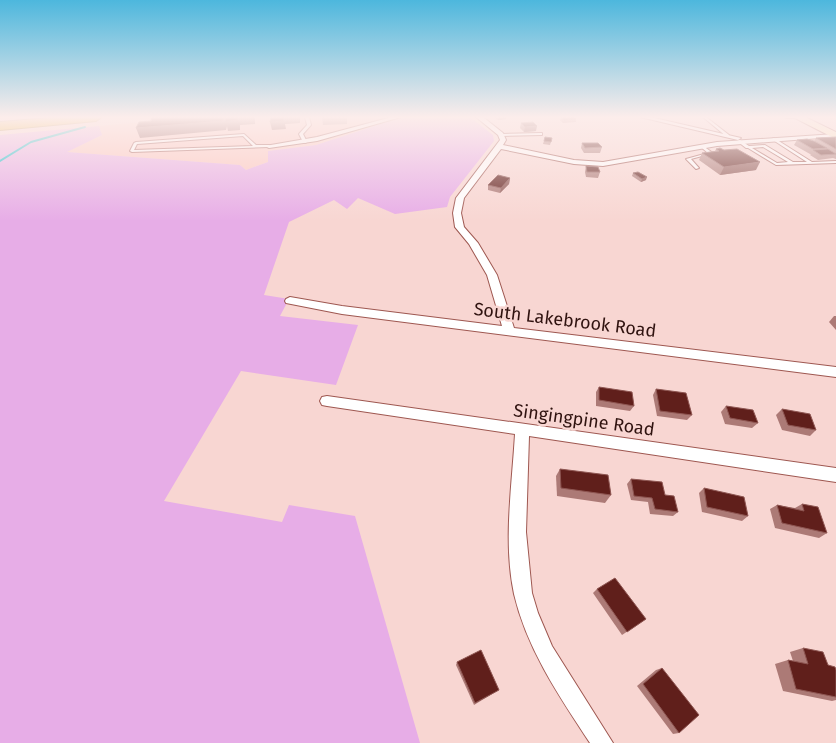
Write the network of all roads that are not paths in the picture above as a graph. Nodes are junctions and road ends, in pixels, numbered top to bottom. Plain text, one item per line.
1 (496, 152) edge
2 (523, 152) edge
3 (676, 152) edge
4 (709, 152) edge
5 (754, 152) edge
6 (770, 152) edge
7 (793, 152) edge
8 (836, 162) edge
9 (793, 164) junction
10 (812, 164) junction
11 (697, 168) dead end
12 (290, 301) dead end
13 (509, 331) junction
14 (836, 372) edge
15 (327, 401) dead end
16 (522, 430) junction
17 (836, 475) edge
18 (602, 743) edge

1 - 13 street
2 - 3 street
4 - 11 lane
5 - 9 lane
6 - 9 lane
7 - 10 lane
8 - 10 lane
9 - 10 lane
12 - 13 street, South Lakebrook Road
13 - 14 street, South Lakebrook Road
15 - 16 street, Singingpine Road
16 - 17 street, Singingpine Road
16 - 18 street

